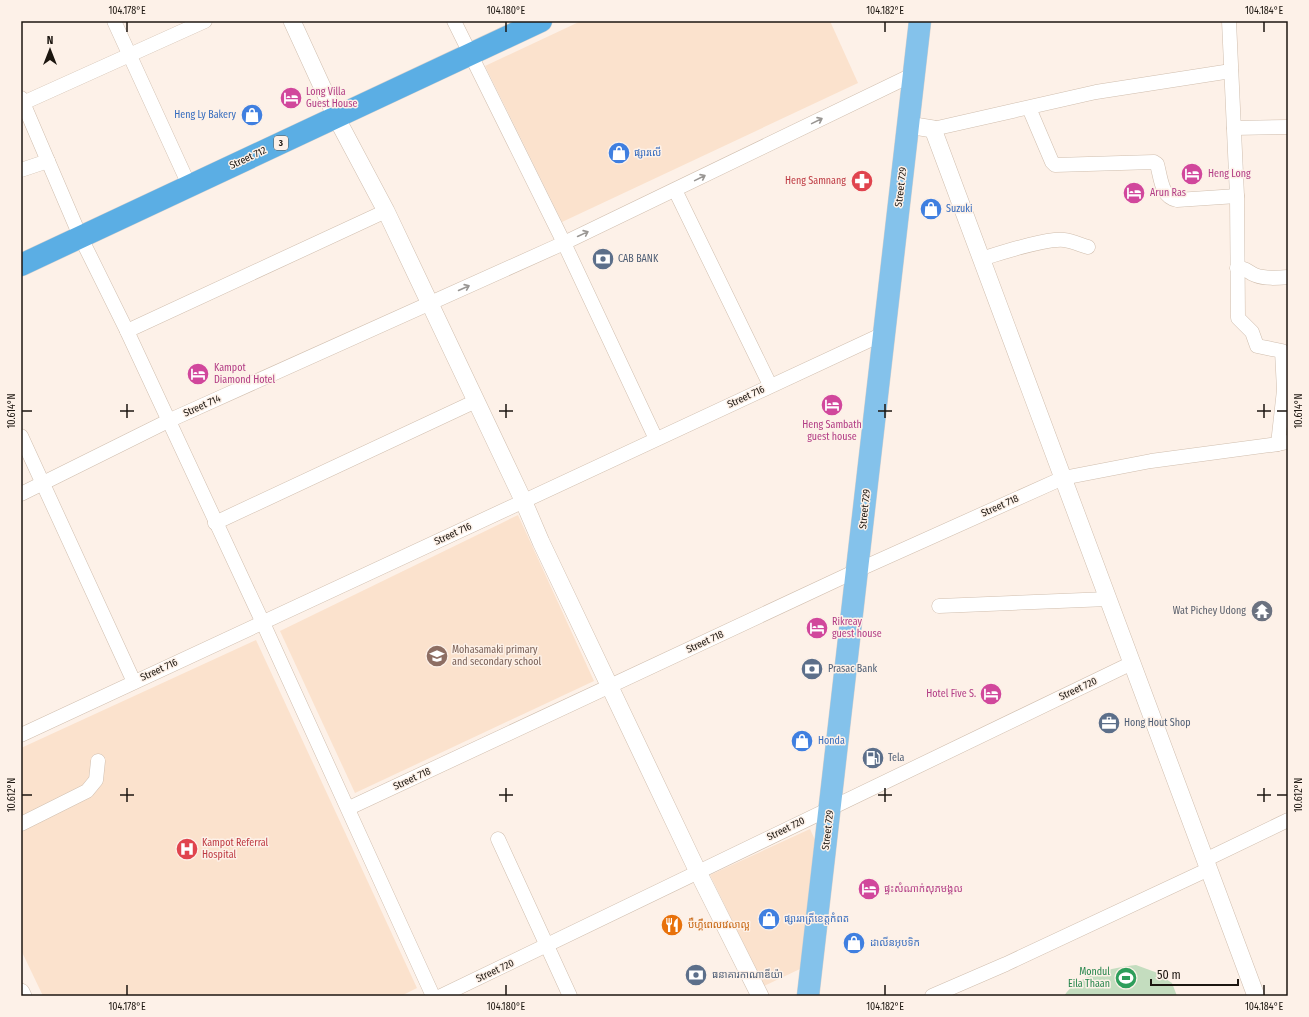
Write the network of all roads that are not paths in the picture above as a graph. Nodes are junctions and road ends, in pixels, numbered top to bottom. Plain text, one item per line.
1 (114, 21) edge
2 (205, 21) edge
3 (292, 21) edge
4 (454, 21) edge
5 (541, 21) edge
6 (920, 21) edge
7 (1229, 21) edge
8 (471, 53) junction
9 (129, 56) junction
10 (1231, 71) junction
11 (914, 74) junction
12 (22, 101) edge
13 (1029, 108) junction
14 (336, 117) junction
15 (908, 125) junction
16 (1288, 127) edge
17 (1234, 128) junction
18 (933, 129) junction
19 (48, 161) junction
20 (21, 170) edge
21 (189, 185) junction
22 (676, 190) junction
23 (1237, 196) junction
24 (386, 211) junction
25 (80, 236) junction
26 (564, 243) junction
27 (1088, 247) dead end
28 (981, 258) junction
29 (21, 265) edge
30 (1237, 268) junction
31 (1288, 277) edge
32 (429, 304) junction
33 (127, 331) junction
34 (885, 333) junction
35 (770, 385) junction
36 (476, 401) junction
37 (168, 421) junction
38 (21, 436) edge
39 (656, 439) junction
40 (1283, 443) edge
41 (1063, 478) junction
42 (43, 483) junction
43 (21, 494) edge
44 (523, 500) junction
45 (215, 523) junction
46 (858, 570) junction
47 (1108, 599) junction
48 (939, 606) dead end
49 (263, 623) junction
50 (1132, 663) junction
51 (134, 682) junction
52 (610, 687) junction
53 (21, 735) edge
54 (98, 761) dead end
55 (349, 808) junction
56 (830, 808) junction
57 (1288, 820) edge
58 (21, 824) edge
59 (498, 839) dead end
60 (1207, 864) junction
61 (698, 872) junction
62 (547, 946) junction
63 (21, 992) edge
64 (23, 996) edge
65 (434, 996) edge
66 (441, 996) edge
67 (570, 996) edge
68 (760, 996) edge
69 (808, 996) edge
70 (932, 996) edge
71 (1256, 996) edge

1 - 9 street
2 - 9 street
3 - 14 street
4 - 8 street
5 - 8 highway, Street 712 / 3
6 - 11 main road, Street 729
7 - 10 street
8 - 14 highway, Street 712 / 3
8 - 26 street
9 - 12 street
9 - 21 street
10 - 13 street
10 - 17 street
11 - 15 main road, Street 729
22 -> 11 street, Street 714
12 - 19 street
13 - 18 street
13 - 23 street
14 - 21 highway, Street 712 / 3
14 - 24 street
15 - 18 street
15 - 34 main road, Street 729
16 - 17 street
17 - 23 street
18 - 28 street
19 - 20 street
19 - 25 street
21 - 25 highway, Street 712 / 3
26 -> 22 street, Street 714
22 - 35 street
23 - 30 street
24 - 32 street
24 - 33 street
25 - 29 highway, Street 712 / 3
25 - 33 street
32 -> 26 street, Street 714
26 - 39 street
27 - 28 street
28 - 41 street
30 - 31 street
30 - 40 street
32 - 36 street
32 - 37 street, Street 714
33 - 37 street
34 - 35 street, Street 716
34 - 46 main road, Street 729
35 - 39 street, Street 716
36 - 44 street
36 - 45 street
37 - 42 street, Street 714
37 - 45 street
38 - 42 street
39 - 44 street, Street 716
40 - 41 street, Street 718
41 - 46 street, Street 718
41 - 47 street
42 - 43 street, Street 714
42 - 51 street
44 - 49 street, Street 716
44 - 52 street
45 - 49 street
46 - 52 street, Street 718
46 - 56 main road, Street 729
47 - 48 street
47 - 50 street
49 - 51 street, Street 716
49 - 55 street
50 - 56 street, Street 720
50 - 60 street
51 - 53 street, Street 716
52 - 55 street, Street 718
52 - 61 street
54 - 58 street
55 - 65 street
56 - 61 street, Street 720
56 - 69 main road, Street 729
57 - 60 street
59 - 62 street
60 - 70 street
60 - 71 street
61 - 62 street, Street 720
61 - 68 street
62 - 66 street, Street 720
62 - 67 street
63 - 64 street

